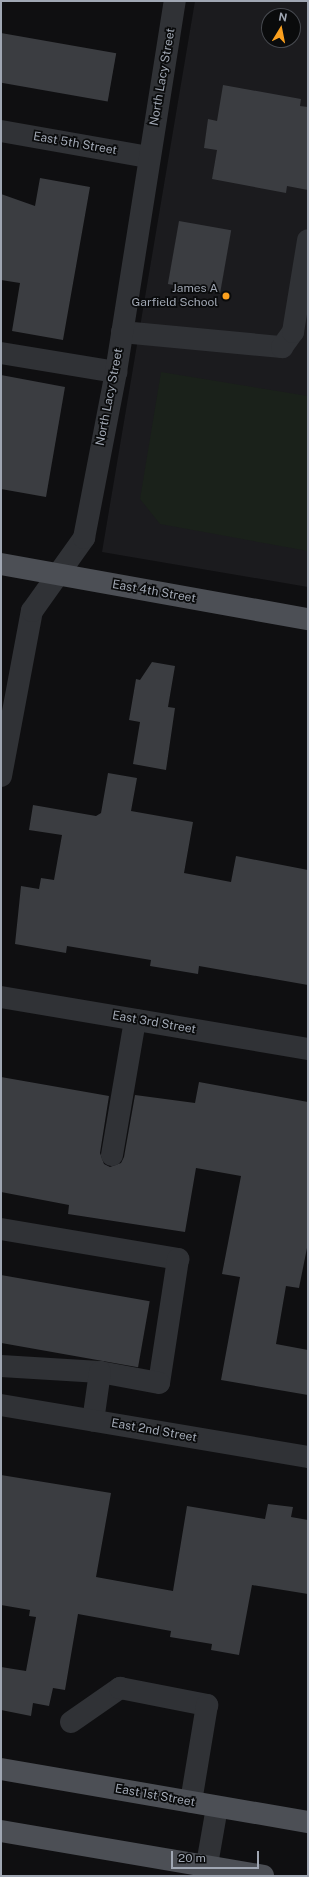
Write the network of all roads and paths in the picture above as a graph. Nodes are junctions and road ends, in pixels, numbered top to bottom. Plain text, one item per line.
1 (171, 2) edge
2 (1, 131) edge
3 (149, 157) junction
4 (308, 240) edge
5 (122, 332) junction
6 (1, 353) edge
7 (116, 372) junction
8 (1, 564) edge
9 (56, 575) junction
10 (308, 619) edge
11 (1, 776) edge
12 (1, 997) edge
13 (135, 1020) junction
14 (308, 1049) edge
15 (112, 1155) dead end
16 (1, 1229) edge
17 (1, 1366) edge
18 (100, 1372) junction
19 (1, 1405) edge
20 (93, 1421) junction
21 (308, 1457) edge
22 (71, 1722) dead end
23 (1, 1769) edge
24 (191, 1802) junction
25 (217, 1807) junction
26 (308, 1822) edge
27 (1, 1831) edge
28 (206, 1871) edge
29 (263, 1876) edge

1 - 3 street, North Lacy Street
2 - 3 street, East 5th Street
3 - 5 street, North Lacy Street
4 - 5 street
5 - 7 street, North Lacy Street
6 - 7 street
7 - 9 street, North Lacy Street
8 - 9 main road, East 4th Street
9 - 10 main road, East 4th Street
9 - 11 street, North Lacy Street
12 - 13 street, East 3rd Street
13 - 14 street, East 3rd Street
13 - 15 street
16 - 18 street
17 - 18 street
18 - 20 street
19 - 20 street, East 2nd Street
20 - 21 street, East 2nd Street
22 - 24 street
23 - 24 main road, East 1st Street
24 - 25 main road, East 1st Street
25 - 26 main road, East 1st Street
25 - 28 street
27 - 28 main road
28 - 29 main road

